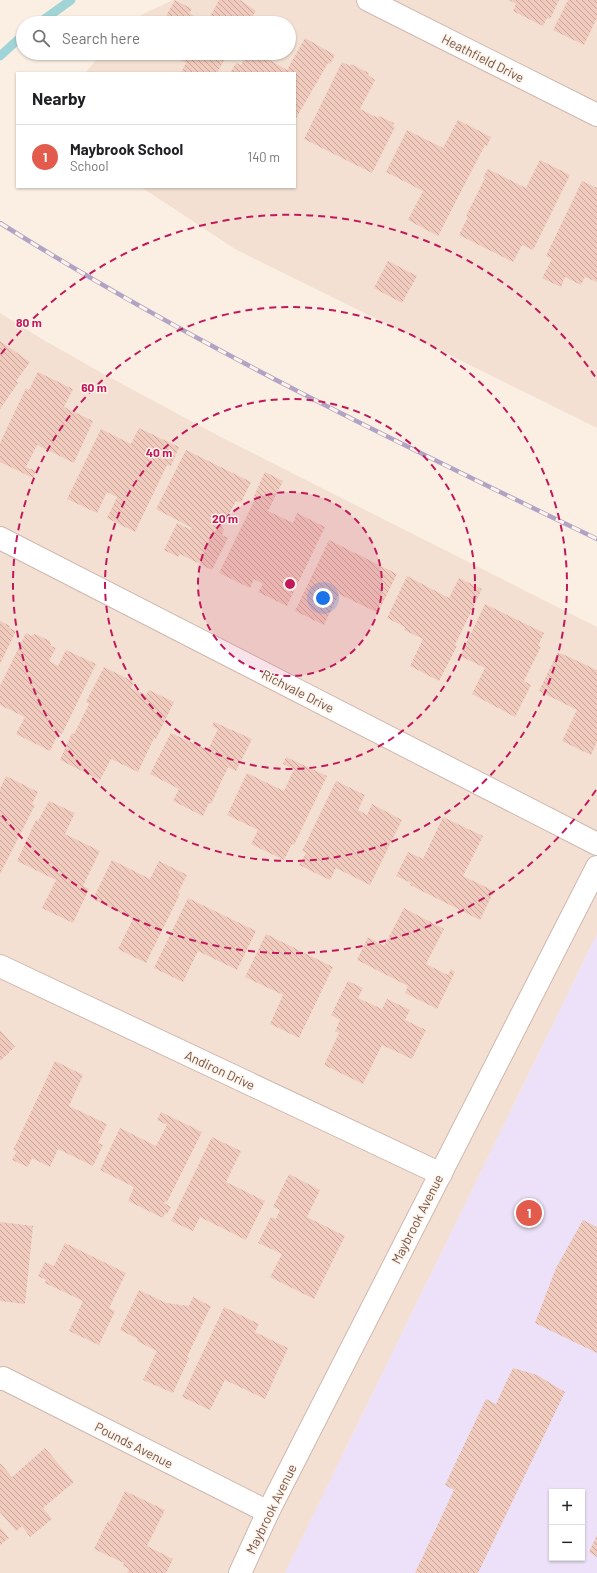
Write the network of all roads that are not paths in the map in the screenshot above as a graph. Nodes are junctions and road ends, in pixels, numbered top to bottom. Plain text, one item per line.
1 (368, 0) edge
2 (597, 115) edge
3 (0, 538) edge
4 (597, 844) edge
5 (597, 867) edge
6 (0, 966) edge
7 (441, 1174) junction
8 (0, 1379) edge
9 (268, 1512) junction
10 (240, 1573) edge

1 - 2 street, Heathfield Drive
3 - 4 street, Richvale Drive
5 - 7 street, Maybrook Avenue
6 - 7 street, Andiron Drive
7 - 9 street, Maybrook Avenue
8 - 9 street, Pounds Avenue
9 - 10 street, Maybrook Avenue

